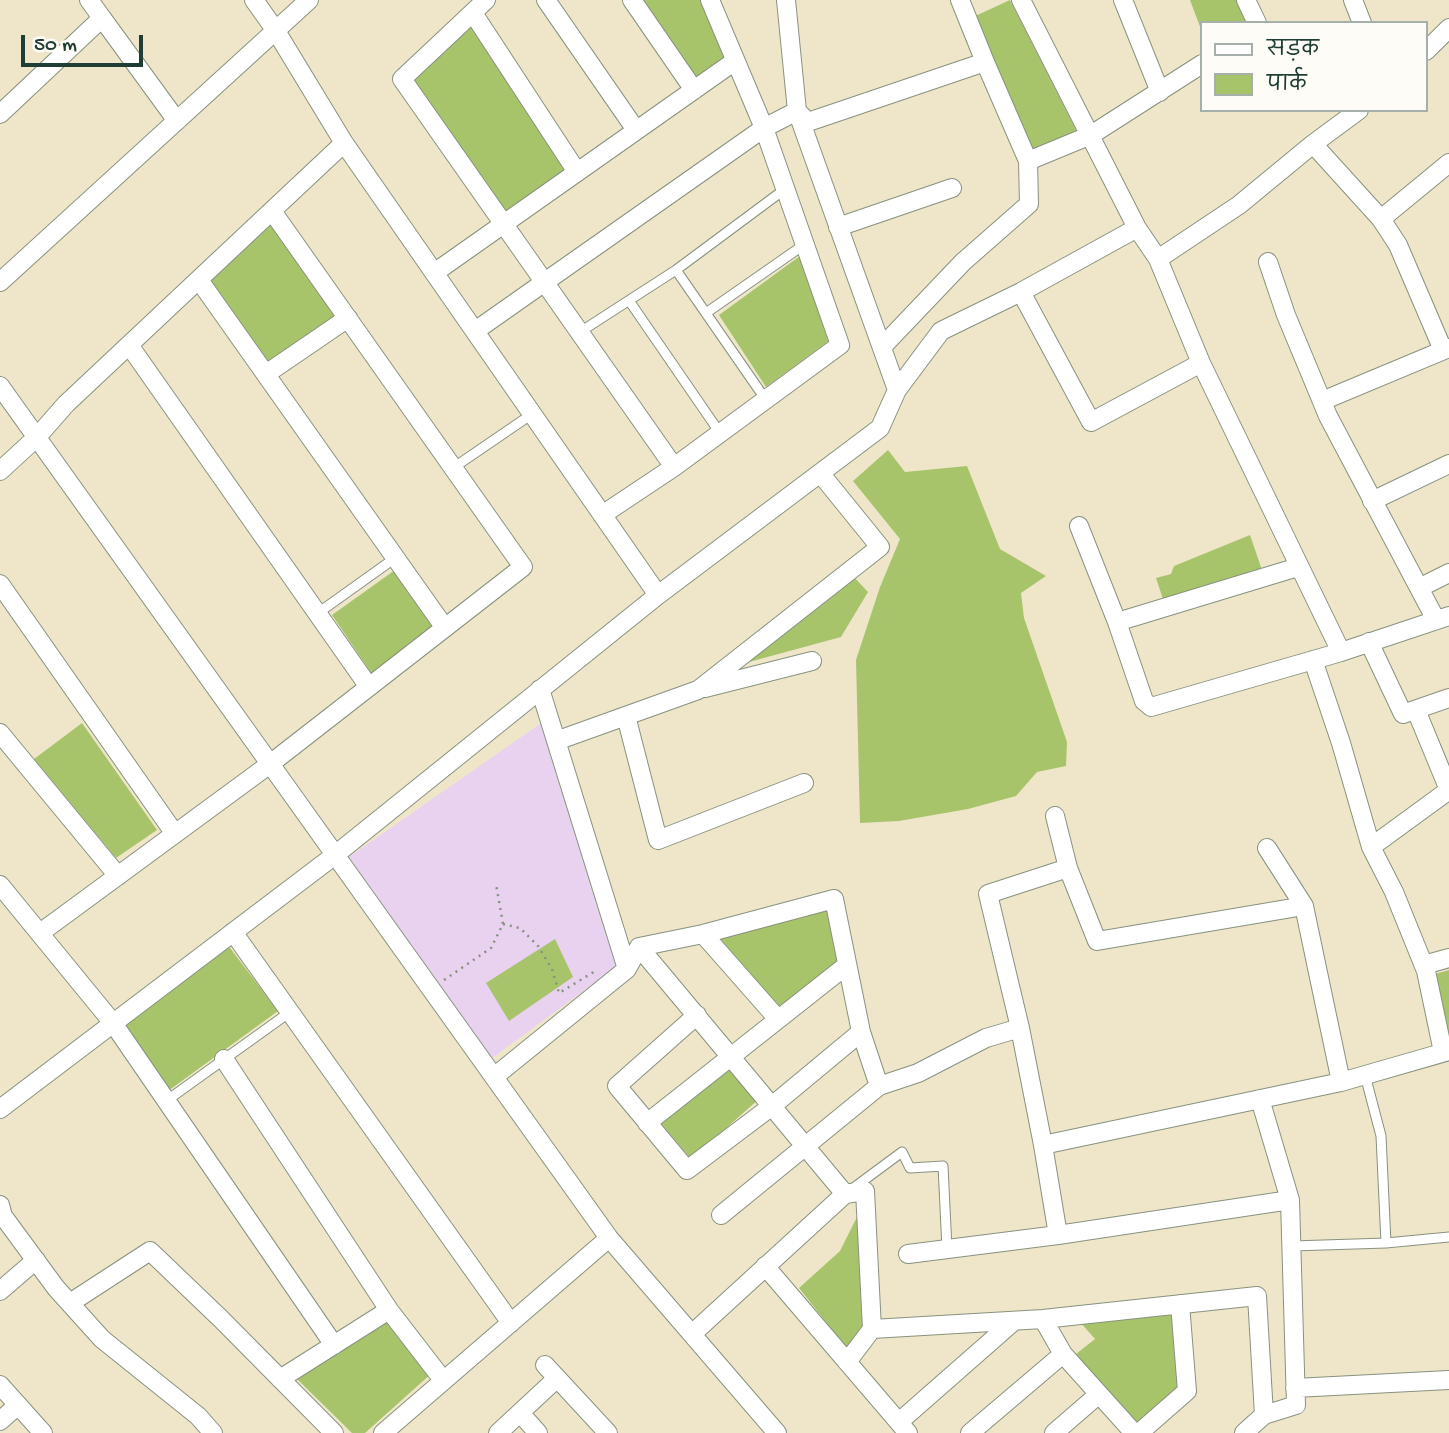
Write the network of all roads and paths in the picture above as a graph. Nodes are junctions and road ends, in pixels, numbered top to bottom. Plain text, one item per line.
1 (89, 0) edge
2 (254, 0) edge
3 (309, 0) edge
4 (486, 0) edge
5 (546, 0) edge
6 (632, 0) edge
7 (710, 0) edge
8 (786, 0) edge
9 (1021, 0) edge
10 (1123, 0) edge
11 (1246, 0) edge
12 (1353, 0) edge
13 (964, 1) edge
14 (472, 13) junction
15 (102, 18) junction
16 (1256, 21) edge
17 (1361, 21) edge
18 (1449, 28) edge
19 (276, 31) junction
20 (1428, 49) edge
21 (734, 61) junction
22 (985, 62) junction
23 (1200, 65) edge
24 (694, 90) junction
25 (1160, 92) junction
26 (796, 111) junction
27 (1356, 112) edge
28 (0, 114) edge
29 (177, 121) junction
30 (764, 128) junction
31 (636, 130) junction
32 (1091, 135) junction
33 (344, 143) junction
34 (1313, 144) junction
35 (1028, 161) junction
36 (1449, 163) edge
37 (577, 172) junction
38 (952, 188) dead end
39 (786, 189) junction
40 (272, 211) junction
41 (1381, 219) junction
42 (504, 223) junction
43 (838, 227) junction
44 (1137, 228) junction
45 (805, 243) junction
46 (1158, 259) junction
47 (1268, 262) dead end
48 (676, 270) junction
49 (434, 273) junction
50 (199, 280) junction
51 (0, 282) edge
52 (545, 282) junction
53 (1021, 292) junction
54 (629, 302) junction
55 (706, 313) junction
56 (348, 318) junction
57 (474, 331) junction
58 (580, 332) junction
59 (129, 345) junction
60 (882, 347) junction
61 (1446, 349) edge
62 (1200, 363) junction
63 (266, 374) junction
64 (0, 386) edge
65 (897, 390) junction
66 (766, 400) junction
67 (1322, 401) junction
68 (532, 414) junction
69 (720, 433) junction
70 (37, 437) junction
71 (1449, 464) edge
72 (674, 467) junction
73 (453, 468) junction
74 (0, 471) edge
75 (820, 473) junction
76 (1372, 502) junction
77 (602, 515) junction
78 (1079, 526) dead end
79 (395, 558) junction
80 (1298, 566) junction
81 (1449, 573) edge
82 (0, 584) edge
83 (1419, 588) junction
84 (658, 595) junction
85 (318, 613) junction
86 (1443, 618) edge
87 (1117, 622) junction
88 (445, 628) junction
89 (1369, 642) junction
90 (1341, 652) junction
91 (1313, 660) junction
92 (812, 661) dead end
93 (369, 687) junction
94 (540, 689) junction
95 (698, 690) junction
96 (1449, 698) edge
97 (1416, 710) junction
98 (626, 716) junction
99 (0, 733) edge
100 (556, 741) junction
101 (270, 764) junction
102 (804, 783) dead end
103 (1449, 790) edge
104 (1055, 816) dead end
105 (175, 834) junction
106 (1371, 847) junction
107 (1267, 848) dead end
108 (335, 855) junction
109 (1068, 868) junction
110 (118, 876) junction
111 (496, 884) dead end
112 (0, 885) edge
113 (1304, 906) junction
114 (503, 924) junction
115 (233, 932) junction
116 (40, 933) junction
117 (703, 934) junction
118 (639, 947) junction
119 (1449, 958) edge
120 (607, 964) dead end
121 (847, 965) junction
122 (1424, 965) junction
123 (627, 969) junction
124 (439, 984) dead end
125 (290, 1012) junction
126 (697, 1015) junction
127 (778, 1018) junction
128 (113, 1023) junction
129 (1020, 1028) junction
130 (861, 1032) junction
131 (1446, 1052) edge
132 (731, 1058) junction
133 (224, 1059) junction
134 (1365, 1075) junction
135 (494, 1077) junction
136 (1341, 1082) junction
137 (878, 1086) junction
138 (1260, 1099) junction
139 (166, 1101) junction
140 (772, 1106) junction
141 (0, 1109) edge
142 (648, 1123) junction
143 (1043, 1145) junction
144 (805, 1146) junction
145 (845, 1194) junction
146 (1290, 1200) junction
147 (1, 1212) edge
148 (720, 1215) dead end
149 (1058, 1235) junction
150 (1449, 1237) edge
151 (609, 1238) junction
152 (1387, 1243) junction
153 (1292, 1246) junction
154 (947, 1249) junction
155 (908, 1254) dead end
156 (36, 1260) junction
157 (765, 1266) junction
158 (0, 1291) edge
159 (70, 1303) junction
160 (1180, 1304) junction
161 (389, 1310) junction
162 (1043, 1319) junction
163 (1014, 1321) junction
164 (511, 1323) junction
165 (873, 1329) junction
166 (692, 1334) junction
167 (334, 1345) junction
168 (1063, 1354) junction
169 (847, 1362) junction
170 (545, 1365) dead end
171 (280, 1379) junction
172 (443, 1380) junction
173 (1449, 1380) edge
174 (558, 1381) junction
175 (0, 1385) edge
176 (1295, 1388) junction
177 (1099, 1394) junction
178 (18, 1405) junction
179 (521, 1414) junction
180 (1264, 1415) junction
181 (0, 1421) edge
182 (903, 1428) edge
183 (43, 1433) edge
184 (213, 1433) edge
185 (334, 1433) edge
186 (383, 1433) edge
187 (498, 1433) edge
188 (538, 1433) edge
189 (608, 1433) edge
190 (777, 1433) edge
191 (970, 1433) edge
192 (1054, 1433) edge
193 (1136, 1433) edge
194 (1244, 1433) edge

1 - 15 street
2 - 19 street
3 - 19 street
4 - 14 street
5 - 31 street
6 - 24 street
7 - 21 street
8 - 26 street
9 - 32 street
10 - 25 street
11 - 16 street
12 - 17 street
13 - 22 street
14 - 37 street
14 - 42 street
15 - 28 street
15 - 29 street
18 - 20 street
19 - 29 street
19 - 33 street
21 - 24 street
21 - 30 street
22 - 26 street
22 - 35 street
23 - 25 street
24 - 31 street
25 - 32 street
26 - 30 street
26 - 43 street
27 - 34 street
29 - 51 street
30 - 39 street
30 - 52 street
31 - 37 street
32 - 35 street
32 - 44 street
33 - 40 street
33 - 49 street
34 - 41 street
34 - 46 street
35 - 60 street
36 - 41 street
37 - 42 street
38 - 43 street
39 - 45 street
39 - 48 lane
40 - 50 street
40 - 56 street
41 - 61 street
42 - 49 street
42 - 52 street
43 - 60 street
44 - 46 street
44 - 53 street
45 - 55 lane
45 - 66 street
46 - 62 street
47 - 67 street
48 - 54 lane
48 - 55 lane
49 - 57 street
50 - 59 street
50 - 63 street
52 - 57 street
52 - 58 street
53 - 62 street
53 - 65 street
54 - 58 lane
54 - 69 lane
55 - 66 lane
56 - 63 street
56 - 73 street
57 - 68 street
58 - 72 street
59 - 70 street
59 - 85 street
60 - 65 street
61 - 67 street
62 - 80 street
63 - 79 street
64 - 70 street
65 - 75 street
66 - 69 street
67 - 76 street
68 - 73 lane
68 - 77 street
69 - 72 street
70 - 74 street
70 - 101 street
71 - 76 street
72 - 77 street
73 - 88 street
75 - 84 street
75 - 95 street
76 - 83 street
77 - 84 street
78 - 87 street
79 - 85 lane
79 - 88 street
80 - 87 street
80 - 90 street
81 - 83 street
82 - 105 street
83 - 86 street
84 - 94 street
85 - 93 street
86 - 89 street
87 - 91 street
88 - 93 street
89 - 90 street
89 - 97 street
90 - 91 street
91 - 106 street
92 - 95 street
93 - 101 street
94 - 100 street
94 - 108 street
95 - 98 street
96 - 97 street
97 - 103 street
98 - 100 street
98 - 102 street
99 - 110 street
100 - 123 street
101 - 105 street
101 - 108 street
103 - 106 street
104 - 109 street
105 - 110 street
106 - 122 street
107 - 113 street
108 - 115 street
108 - 135 street
109 - 113 street
109 - 129 street
110 - 116 street
111 - 114 path
112 - 116 street
113 - 136 street
114 - 120 path
114 - 124 path
115 - 125 street
115 - 128 street
116 - 128 street
117 - 118 street
117 - 121 street
117 - 127 street
118 - 123 street
118 - 126 street
119 - 122 street
121 - 127 street
121 - 130 street
122 - 131 street
123 - 135 street
125 - 133 lane
125 - 164 street
126 - 132 street
126 - 142 street
127 - 132 street
128 - 139 street
128 - 141 street
129 - 137 street
129 - 143 street
130 - 137 street
130 - 140 street
131 - 134 street
132 - 140 street
132 - 142 street
133 - 139 lane
133 - 161 street
134 - 136 street
134 - 152 lane
135 - 151 street
136 - 138 street
137 - 144 street
138 - 143 street
138 - 146 street
139 - 167 street
140 - 142 street
140 - 144 street
143 - 149 street
144 - 145 street
144 - 148 street
145 - 154 lane
145 - 157 street
145 - 165 street
146 - 149 street
146 - 153 street
147 - 156 street
149 - 154 street
150 - 152 lane
151 - 164 street
151 - 166 street
152 - 153 lane
153 - 176 street
154 - 155 street
156 - 158 street
156 - 159 street
157 - 166 street
157 - 169 street
159 - 171 street
159 - 184 street
160 - 162 street
160 - 180 street
160 - 193 street
161 - 167 street
161 - 172 street
162 - 163 street
162 - 168 street
163 - 165 street
163 - 182 street
164 - 172 street
165 - 169 street
166 - 190 street
167 - 171 street
168 - 177 street
168 - 191 street
169 - 182 street
170 - 174 street
171 - 185 street
172 - 186 street
173 - 176 street
174 - 179 street
174 - 189 street
175 - 178 street
176 - 180 street
177 - 192 street
177 - 193 street
178 - 181 street
178 - 183 street
179 - 187 street
179 - 188 street
180 - 194 street

